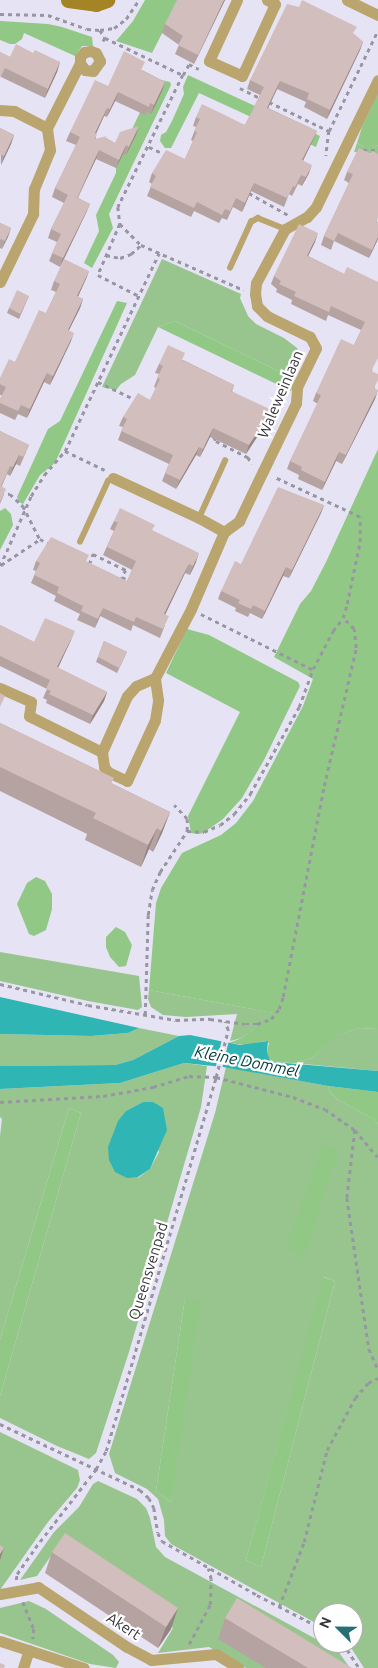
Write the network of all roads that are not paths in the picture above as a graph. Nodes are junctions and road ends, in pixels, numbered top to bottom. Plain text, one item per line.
1 (68, 0) edge
2 (107, 0) edge
3 (237, 0) edge
4 (267, 0) edge
5 (347, 0) edge
6 (378, 15) edge
7 (80, 63) dead end
8 (378, 80) edge
9 (0, 110) edge
10 (47, 128) junction
11 (290, 226) junction
12 (230, 268) dead end
13 (0, 282) edge
14 (225, 461) dead end
15 (113, 478) joint
16 (199, 518) junction
17 (224, 532) junction
18 (80, 542) dead end
19 (155, 678) junction
20 (0, 688) edge
21 (102, 752) junction
22 (0, 1594) edge
23 (0, 1641) edge
24 (29, 1650) junction
25 (23, 1668) edge
26 (84, 1668) edge
27 (238, 1668) edge

1 - 2 street
3 - 4 street
5 - 6 street
7 - 10 street
8 - 11 street
9 - 10 street
10 - 13 street
11 - 12 lane
11 - 17 street, Waleweinlaan
14 - 16 lane
15 - 16 street
15 - 18 lane
16 - 17 street
17 - 19 street, Waleweinlaan
19 - 21 street
19 - 21 street
20 - 21 street
22 - 27 street, Akert
23 - 24 street
24 - 25 street
24 - 26 street

